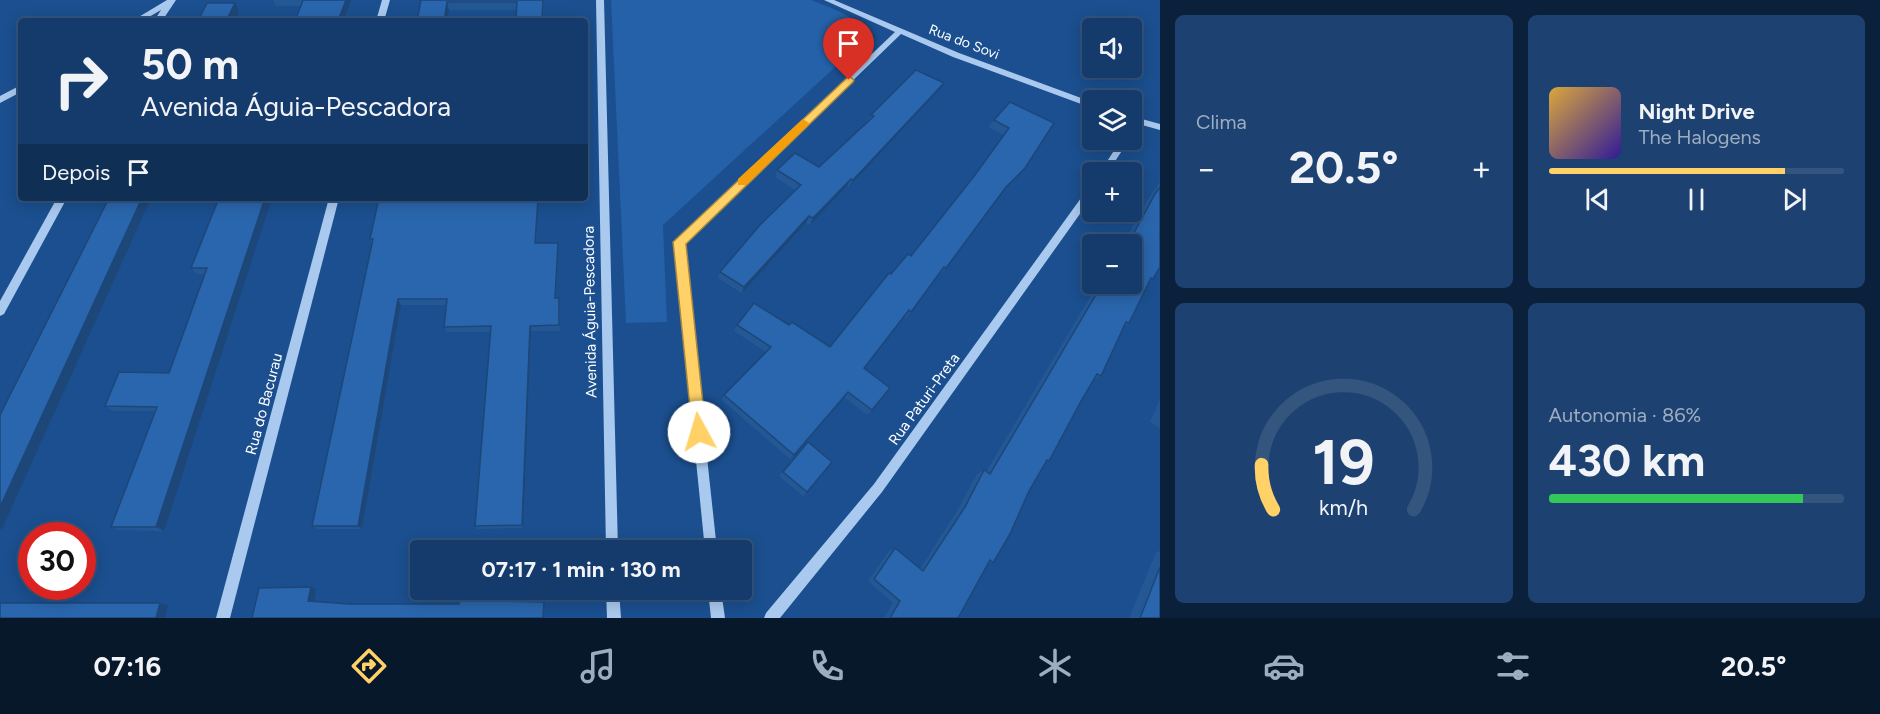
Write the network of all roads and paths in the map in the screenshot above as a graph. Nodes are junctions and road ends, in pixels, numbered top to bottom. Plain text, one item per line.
1 (386, 0) edge
2 (600, 0) edge
3 (828, 0) edge
4 (171, 1) edge
5 (140, 18) edge
6 (160, 18) edge
7 (381, 18) edge
8 (900, 31) junction
9 (18, 90) edge
10 (0, 100) edge
11 (1082, 101) edge
12 (1142, 122) edge
13 (1160, 127) edge
14 (60, 201) edge
15 (333, 201) edge
16 (1082, 204) edge
17 (0, 311) edge
18 (612, 540) edge
19 (710, 540) edge
20 (613, 600) edge
21 (716, 600) edge
22 (223, 618) edge
23 (614, 618) edge
24 (718, 618) edge
25 (771, 618) edge

1 - 7 street
2 - 18 street, Avenida Águia-Pescadora
3 - 8 street, Rua do Sovi
4 - 5 street
4 - 6 street
8 - 11 street, Rua do Sovi
8 - 19 street
9 - 10 street
12 - 13 street
14 - 17 street
15 - 22 street, Rua do Bacurau
16 - 25 street, Rua Paturi-Preta
20 - 23 street
21 - 24 street

